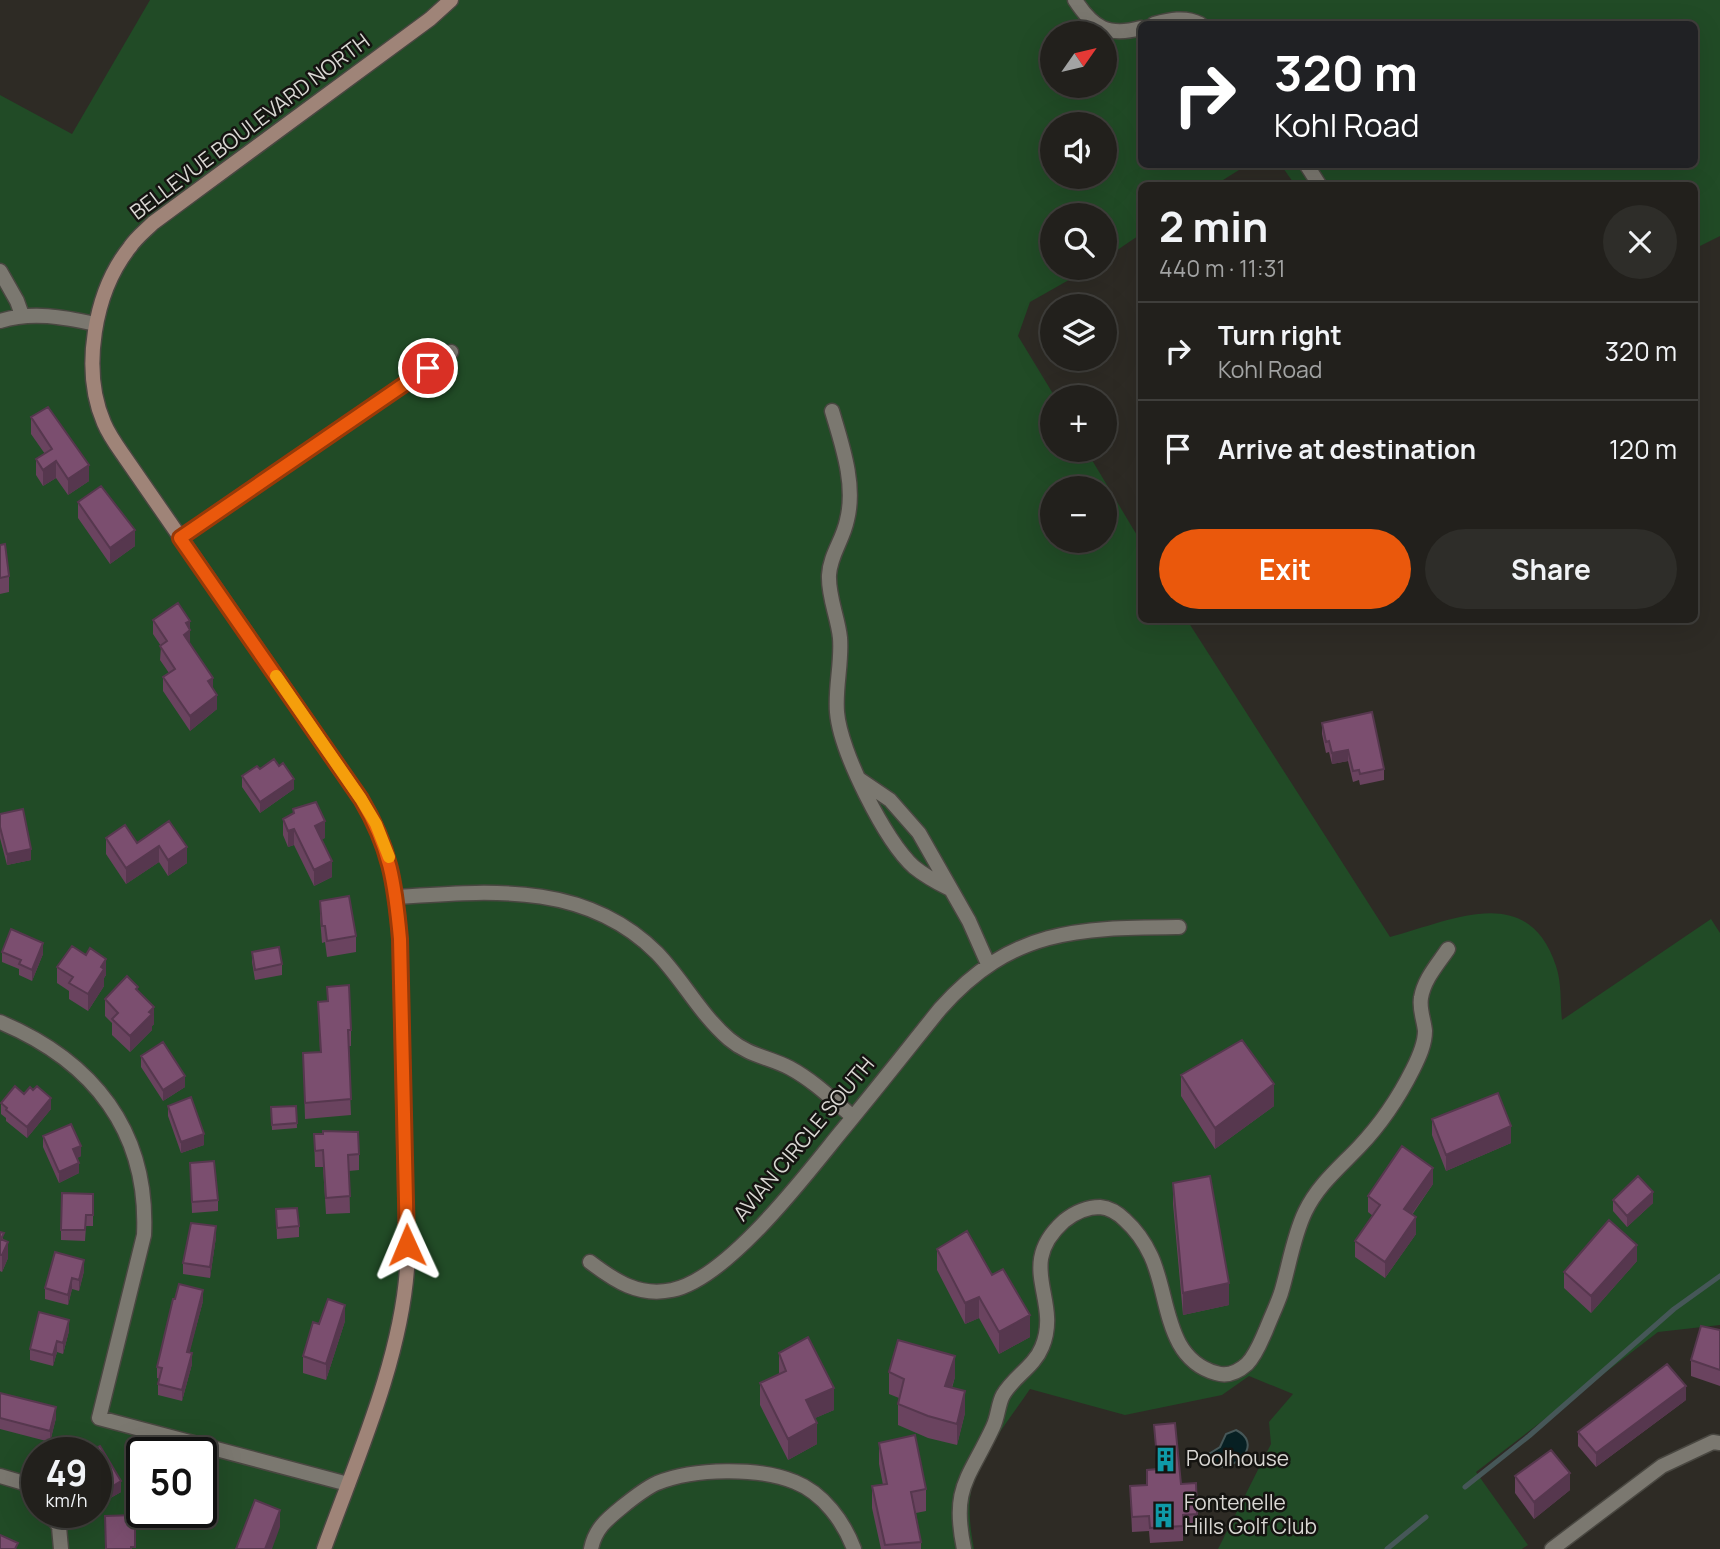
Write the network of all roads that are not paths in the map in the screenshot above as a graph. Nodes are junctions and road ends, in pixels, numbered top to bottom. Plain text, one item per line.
1 (451, 0) edge
2 (1075, 0) edge
3 (1165, 21) edge
4 (1194, 21) edge
5 (1138, 29) edge
6 (0, 271) edge
7 (22, 315) junction
8 (0, 321) edge
9 (96, 324) junction
10 (451, 352) dead end
11 (832, 411) dead end
12 (180, 538) junction
13 (859, 779) junction
14 (950, 889) junction
15 (396, 897) junction
16 (1179, 927) dead end
17 (1448, 949) dead end
18 (988, 964) junction
19 (0, 1022) edge
20 (853, 1117) junction
21 (590, 1262) dead end
22 (1717, 1442) edge
23 (0, 1476) edge
24 (21, 1482) edge
25 (348, 1484) junction
26 (59, 1528) edge
27 (61, 1549) edge
28 (324, 1549) edge
29 (591, 1549) edge
30 (854, 1549) edge
31 (964, 1549) edge
32 (1552, 1549) edge

1 - 9 main road, BELLEVUE BOULEVARD NORTH
2 - 5 street
3 - 4 street
6 - 7 street
7 - 8 street
7 - 9 street
9 - 12 main road, BELLEVUE BOULEVARD NORTH
10 - 12 street
11 - 13 street
12 - 15 main road, BELLEVUE BOULEVARD NORTH
13 - 14 street
13 - 14 street
14 - 18 street
15 - 20 street
15 - 25 main road, BELLEVUE BOULEVARD NORTH
16 - 18 street, AVIAN CIRCLE SOUTH
17 - 31 street
18 - 20 street, AVIAN CIRCLE SOUTH
19 - 25 street
20 - 21 street, AVIAN CIRCLE SOUTH
22 - 32 street
23 - 24 street
25 - 28 main road, BELLEVUE BOULEVARD NORTH
26 - 27 street
29 - 30 street

